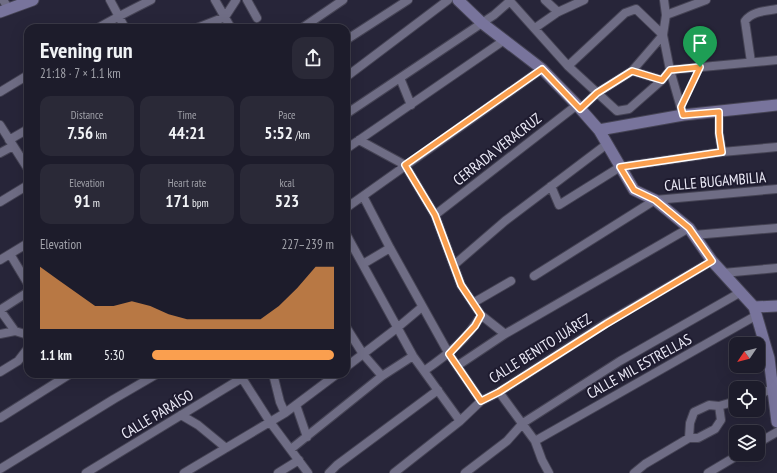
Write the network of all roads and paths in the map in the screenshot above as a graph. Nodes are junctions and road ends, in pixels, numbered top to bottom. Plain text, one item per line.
1 (33, 0) edge
2 (110, 0) edge
3 (151, 0) edge
4 (216, 0) edge
5 (236, 0) edge
6 (247, 0) edge
7 (343, 0) edge
8 (408, 0) edge
9 (448, 0) edge
10 (458, 0) edge
11 (545, 0) edge
12 (584, 0) edge
13 (664, 0) edge
14 (706, 0) edge
15 (510, 1) edge
16 (4, 7) edge
17 (777, 9) edge
18 (558, 12) junction
19 (666, 15) junction
20 (118, 17) junction
21 (225, 17) junction
22 (257, 18) dead end
23 (482, 23) junction
24 (104, 24) edge
25 (122, 24) edge
26 (207, 24) edge
27 (229, 24) edge
28 (308, 24) edge
29 (535, 28) junction
30 (663, 35) junction
31 (350, 37) edge
32 (503, 41) junction
33 (777, 60) edge
34 (751, 62) junction
35 (568, 66) junction
36 (700, 67) junction
37 (542, 69) junction
38 (670, 70) junction
39 (632, 71) junction
40 (350, 74) edge
41 (24, 77) edge
42 (400, 78) junction
43 (662, 80) junction
44 (0, 92) edge
45 (597, 93) junction
46 (411, 105) junction
47 (777, 105) edge
48 (578, 107) junction
49 (350, 111) edge
50 (682, 111) junction
51 (719, 112) junction
52 (0, 125) edge
53 (598, 130) junction
54 (24, 132) edge
55 (359, 140) junction
56 (11, 143) junction
57 (607, 144) junction
58 (350, 146) edge
59 (777, 147) edge
60 (722, 152) junction
61 (0, 153) edge
62 (24, 163) edge
63 (405, 165) junction
64 (620, 167) junction
65 (551, 186) junction
66 (24, 187) edge
67 (777, 189) edge
68 (363, 196) junction
69 (655, 200) junction
70 (0, 202) edge
71 (350, 205) edge
72 (435, 215) junction
73 (777, 228) edge
74 (691, 232) junction
75 (350, 241) edge
76 (24, 245) edge
77 (390, 248) junction
78 (10, 254) junction
79 (0, 260) edge
80 (712, 261) junction
81 (363, 264) junction
82 (454, 265) junction
83 (777, 268) edge
84 (723, 274) junction
85 (534, 276) dead end
86 (24, 277) edge
87 (511, 281) dead end
88 (741, 292) junction
89 (24, 295) edge
90 (473, 303) junction
91 (777, 306) edge
92 (422, 307) junction
93 (0, 310) edge
94 (755, 311) junction
95 (481, 315) junction
96 (398, 328) junction
97 (15, 331) junction
98 (350, 333) edge
99 (0, 334) edge
100 (24, 334) edge
101 (505, 334) junction
102 (24, 353) edge
103 (363, 354) junction
104 (449, 354) junction
105 (413, 356) junction
106 (773, 357) edge
107 (350, 364) edge
108 (457, 366) junction
109 (424, 371) junction
110 (0, 372) edge
111 (382, 376) junction
112 (64, 378) edge
113 (151, 378) edge
114 (238, 378) edge
115 (242, 378) edge
116 (274, 378) edge
117 (332, 378) edge
118 (773, 389) junction
119 (438, 390) junction
120 (499, 392) junction
121 (765, 392) edge
122 (481, 401) junction
123 (729, 402) edge
124 (776, 403) edge
125 (296, 405) junction
126 (719, 406) junction
127 (285, 413) junction
128 (181, 415) junction
129 (0, 418) edge
130 (460, 421) junction
131 (270, 422) junction
132 (777, 422) edge
133 (523, 424) junction
134 (777, 432) edge
135 (307, 437) junction
136 (689, 438) junction
137 (765, 439) edge
138 (535, 441) junction
139 (226, 448) junction
140 (291, 449) junction
141 (299, 460) junction
142 (729, 461) edge
143 (0, 469) edge
144 (546, 472) edge
145 (86, 473) edge
146 (184, 473) edge
147 (278, 473) edge
148 (308, 473) edge
149 (329, 473) edge
150 (394, 473) edge
151 (465, 473) edge
152 (634, 473) edge
153 (708, 473) edge

1 - 16 main road
2 - 20 street
3 - 20 street
4 - 21 street
5 - 21 street
6 - 22 street
7 - 28 street
8 - 31 street
9 - 40 street
10 - 23 main road
11 - 18 street
12 - 18 street
13 - 19 street
14 - 19 street
15 - 23 street
15 - 29 street
17 - 34 street
18 - 29 street
19 - 30 street
20 - 24 street
20 - 25 street
21 - 26 street
21 - 27 street
23 - 32 main road
23 - 42 street
29 - 35 street
30 - 35 street
30 - 38 street
30 - 39 street, CERRADA VERACRUZ
32 - 37 main road
32 - 46 street
33 - 34 street
34 - 36 street
35 - 45 street
36 - 38 street
36 - 50 path
37 - 48 main road
37 - 63 street
38 - 43 street
38 - 50 street
39 - 43 street
39 - 45 street, CERRADA VERACRUZ
41 - 44 street
42 - 46 street
42 - 49 street
43 - 45 street
45 - 48 street, CERRADA VERACRUZ
46 - 55 street
47 - 51 main road
48 - 53 main road
48 - 72 street, CERRADA VERACRUZ
50 - 51 main road
50 - 53 main road
51 - 60 street
52 - 56 street
53 - 57 main road
54 - 56 street
55 - 58 street
55 - 63 street
56 - 61 street
56 - 62 street
57 - 64 main road
57 - 65 street
59 - 60 street
60 - 64 street
63 - 68 street
63 - 72 street
64 - 65 street
64 - 69 main road
65 - 82 street
66 - 70 street
67 - 69 street, CALLE BUGAMBILIA
68 - 71 street
68 - 77 street
69 - 74 main road
69 - 85 street
72 - 82 street
73 - 74 street
74 - 80 main road
74 - 101 street, CALLE BENITO JUÁREZ
75 - 81 street
76 - 78 street
77 - 81 street
77 - 92 street
78 - 79 street
78 - 86 street
80 - 84 main road
80 - 120 street, CALLE BENITO JUÁREZ
81 - 96 street
82 - 90 street
83 - 84 street
84 - 88 main road
87 - 90 street
88 - 94 main road
88 - 133 street
89 - 93 street
90 - 95 street
91 - 94 main road
92 - 96 street
92 - 104 street
93 - 97 street
94 - 106 main road
94 - 138 street, CALLE MIL ESTRELLAS
95 - 101 street
95 - 104 street
96 - 103 street
96 - 105 street
97 - 99 street
97 - 100 street
98 - 103 street
101 - 108 street, CALLE BENITO JUÁREZ
102 - 110 street
103 - 107 street
103 - 111 street
104 - 108 street
104 - 109 street
105 - 109 street
105 - 111 street
106 - 118 main road
108 - 122 street
109 - 119 street
111 - 135 street
112 - 129 street
113 - 143 street
114 - 128 street, CALLE PARAÍSO
115 - 131 street
116 - 127 street
117 - 125 street
118 - 121 street
118 - 124 main road
119 - 130 street
119 - 149 street
120 - 122 street, CALLE BENITO JUÁREZ
120 - 133 street
122 - 130 street, CALLE BENITO JUÁREZ
123 - 126 street
124 - 132 main road
125 - 127 street
125 - 135 street
126 - 136 street
126 - 136 street
127 - 131 street
128 - 139 street
128 - 145 street, CALLE PARAÍSO
130 - 150 street, CALLE BENITO JUÁREZ
131 - 139 street
131 - 140 street
133 - 138 street
133 - 151 street
134 - 137 street
135 - 140 street
136 - 152 street
138 - 144 street
139 - 146 street
140 - 141 street
141 - 147 street
141 - 148 street
142 - 153 street

